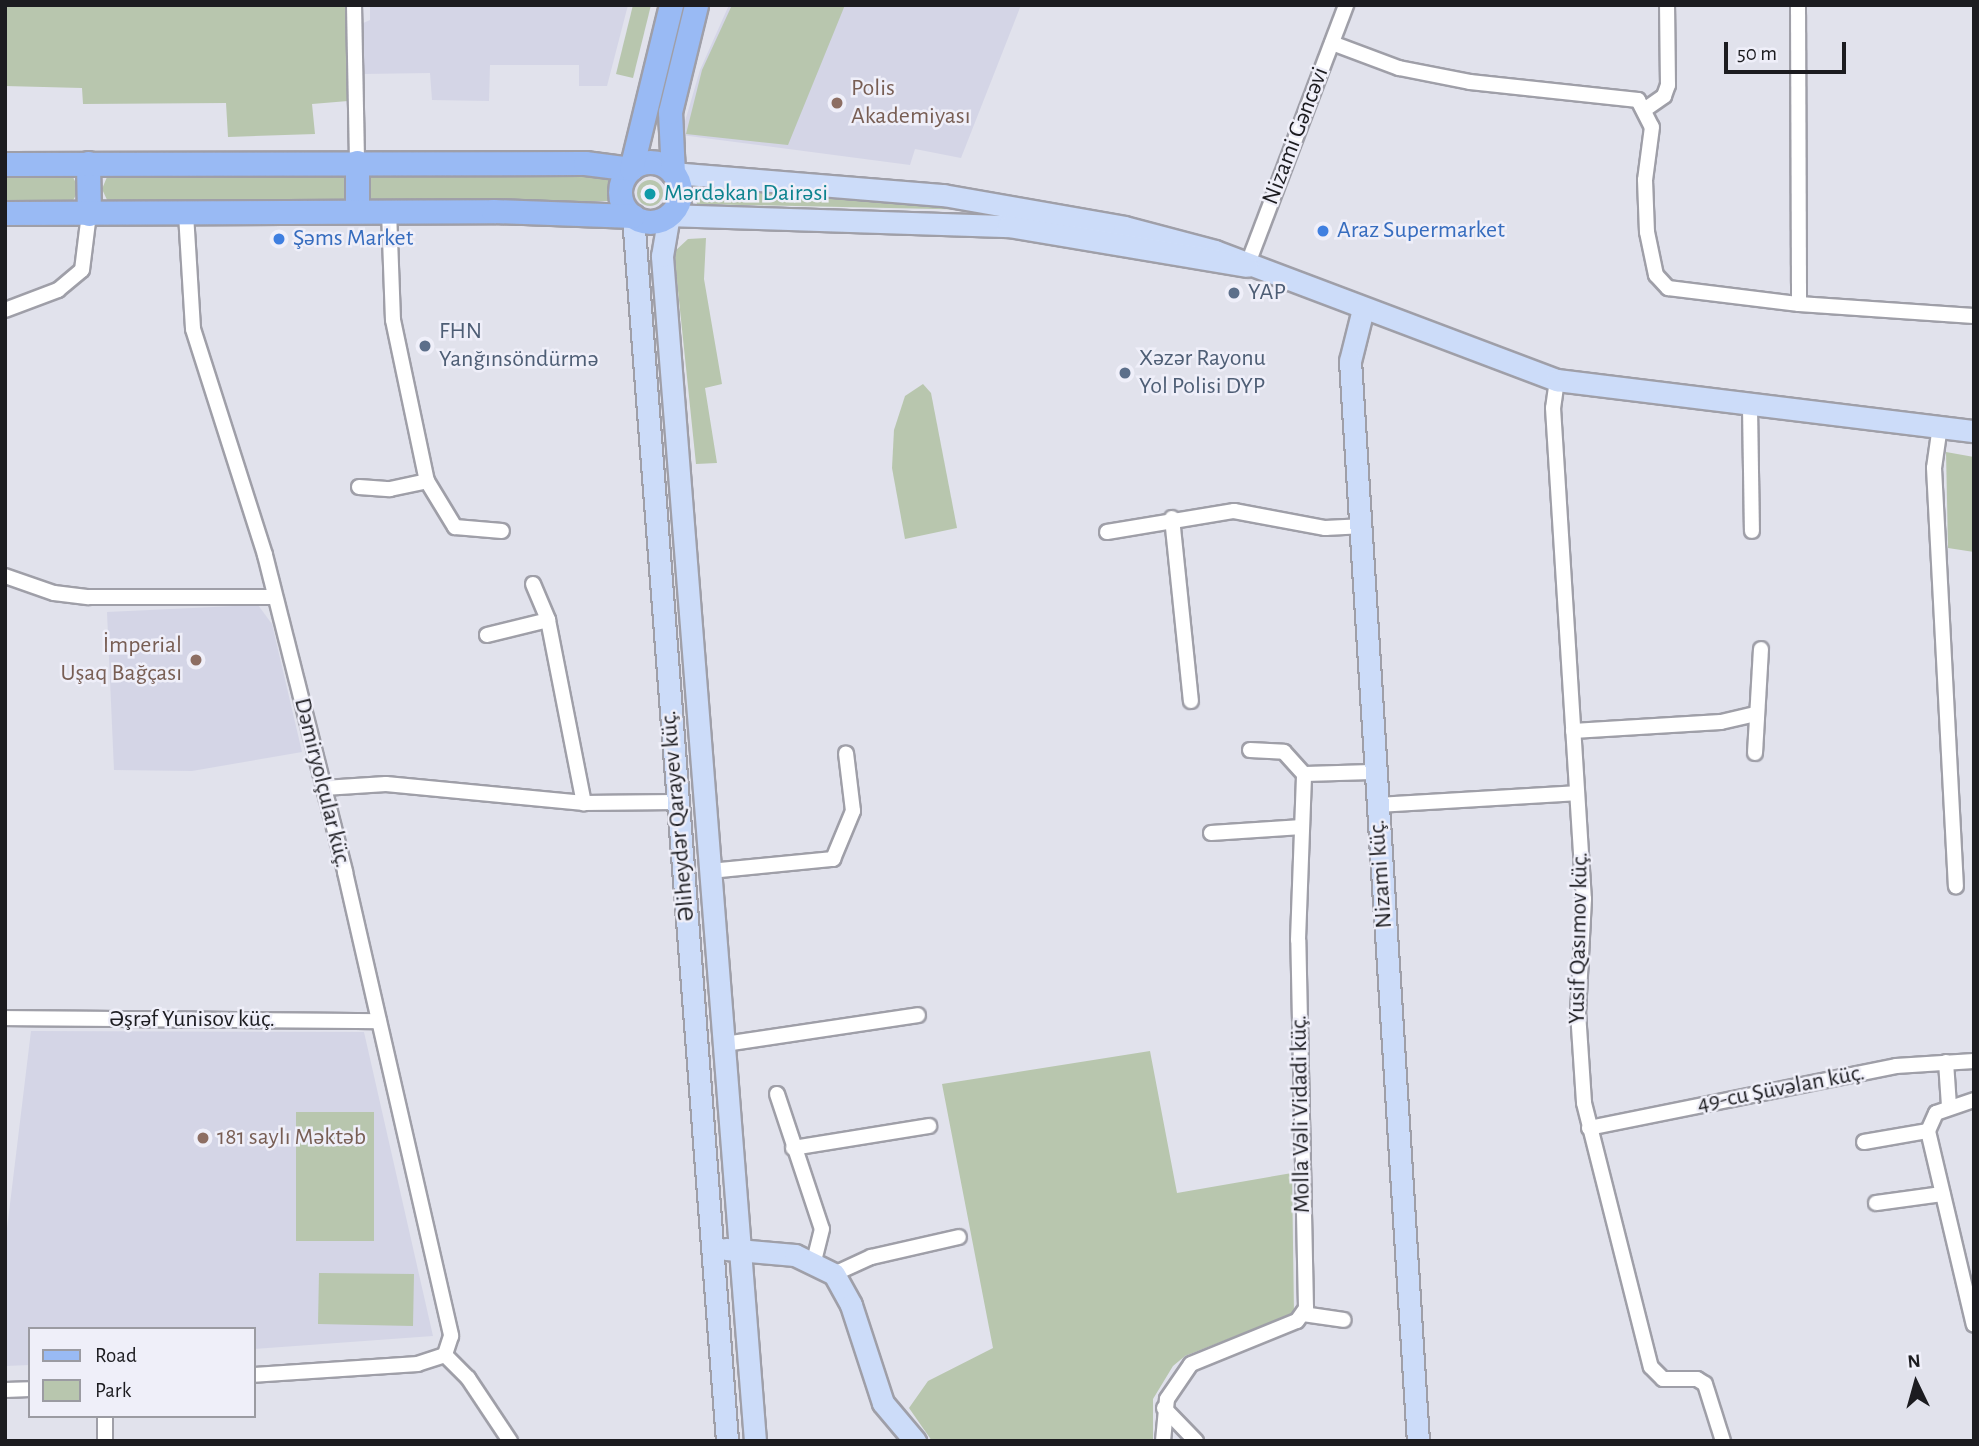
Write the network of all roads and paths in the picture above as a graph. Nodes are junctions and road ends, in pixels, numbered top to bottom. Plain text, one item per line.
1 (354, 5) edge
2 (671, 5) edge
3 (696, 5) edge
4 (1346, 5) edge
5 (1667, 5) edge
6 (1798, 5) edge
7 (1332, 43) junction
8 (1647, 108) junction
9 (357, 162) junction
10 (89, 163) junction
11 (5, 164) edge
12 (631, 169) junction
13 (673, 173) junction
14 (357, 211) junction
15 (389, 211) junction
16 (5, 213) edge
17 (89, 214) junction
18 (187, 214) junction
19 (669, 215) junction
20 (633, 216) junction
21 (1247, 266) junction
22 (1799, 304) junction
23 (1363, 309) junction
24 (5, 310) edge
25 (1974, 316) edge
26 (1557, 380) junction
27 (1750, 407) junction
28 (1940, 426) junction
29 (1974, 431) edge
30 (427, 481) junction
31 (359, 487) dead end
32 (1172, 518) junction
33 (682, 521) junction
34 (656, 523) junction
35 (1360, 526) junction
36 (502, 531) dead end
37 (1752, 531) dead end
38 (1108, 532) dead end
39 (5, 576) edge
40 (533, 584) dead end
41 (275, 597) junction
42 (548, 620) junction
43 (487, 635) dead end
44 (1761, 649) dead end
45 (1191, 701) dead end
46 (1757, 714) junction
47 (1573, 731) junction
48 (1250, 750) dead end
49 (846, 752) dead end
50 (1755, 752) dead end
51 (1374, 772) junction
52 (1304, 774) junction
53 (324, 788) junction
54 (1577, 793) junction
55 (676, 802) junction
56 (584, 803) junction
57 (1376, 804) junction
58 (1302, 827) junction
59 (1211, 833) dead end
60 (710, 871) junction
61 (1956, 886) dead end
62 (918, 1014) dead end
63 (5, 1018) edge
64 (379, 1021) junction
65 (725, 1049) junction
66 (698, 1056) junction
67 (1945, 1062) junction
68 (1974, 1062) edge
69 (777, 1094) dead end
70 (1974, 1100) edge
71 (1949, 1106) junction
72 (929, 1126) dead end
73 (1589, 1128) junction
74 (1928, 1131) junction
75 (1864, 1142) dead end
76 (793, 1147) junction
77 (1942, 1194) junction
78 (1876, 1203) dead end
79 (958, 1237) dead end
80 (739, 1248) junction
81 (712, 1250) junction
82 (814, 1260) junction
83 (834, 1274) junction
84 (1303, 1314) junction
85 (1344, 1320) dead end
86 (1974, 1325) edge
87 (444, 1355) junction
88 (256, 1375) edge
89 (28, 1389) edge
90 (5, 1390) edge
91 (1164, 1408) junction
92 (725, 1415) junction
93 (104, 1418) edge
94 (105, 1441) edge
95 (510, 1441) edge
96 (727, 1441) edge
97 (733, 1441) edge
98 (755, 1441) edge
99 (915, 1441) edge
100 (1163, 1441) edge
101 (1196, 1441) edge
102 (1418, 1441) edge
103 (1723, 1441) edge

1 - 9 street
2 - 12 main road
3 - 13 main road
4 - 7 street, Nizami Gəncəvi
5 - 8 street
6 - 22 street
7 - 8 street
7 - 21 street, Nizami Gəncəvi
8 - 22 street
9 - 10 main road
9 - 12 main road
9 - 14 main road
10 - 11 main road
10 - 17 main road
12 - 13 main road
12 - 20 main road
13 - 19 main road
13 - 21 main road
14 - 15 main road
14 - 18 main road
15 - 20 main road
15 - 30 street
16 - 17 main road
17 - 18 main road
17 - 24 street
18 - 41 street, Dəmiryolçular küç.
19 - 20 main road
19 - 21 main road
19 - 33 main road, Əliheydər Qarayev küç.
20 - 34 main road, Əliheydər Qarayev küç.
21 - 23 main road
22 - 25 street
23 - 26 main road
23 - 35 main road, Nizami küç.
26 - 27 main road
26 - 47 street, Yusif Qasımov küç.
27 - 28 main road
27 - 37 street
28 - 29 main road
28 - 61 street
30 - 31 street
30 - 36 street
32 - 35 street
32 - 38 street
32 - 45 street
33 - 34 main road
33 - 60 main road, Əliheydər Qarayev küç.
34 - 55 main road, Əliheydər Qarayev küç.
35 - 51 main road, Nizami küç.
39 - 41 street
40 - 42 street
41 - 53 street, Dəmiryolçular küç.
42 - 43 street
42 - 56 street
44 - 46 street
46 - 47 street
46 - 50 street
47 - 54 street, Yusif Qasımov küç.
48 - 52 street
49 - 60 street
51 - 52 street
51 - 57 main road, Nizami küç.
52 - 58 street, Molla Vəli Vidadi küç.
53 - 56 street
53 - 64 street, Dəmiryolçular küç.
54 - 57 street
54 - 73 street, Yusif Qasımov küç.
55 - 56 street
55 - 66 main road, Əliheydər Qarayev küç.
57 - 102 main road, Nizami küç.
58 - 59 street
58 - 84 street, Molla Vəli Vidadi küç.
60 - 65 main road, Əliheydər Qarayev küç.
62 - 65 street
63 - 64 street, Əşrəf Yunisov küç.
64 - 87 street, Dəmiryolçular küç.
65 - 66 main road
65 - 80 main road, Əliheydər Qarayev küç.
66 - 81 main road, Əliheydər Qarayev küç.
67 - 68 street, 49-cu Şüvəlan küç.
67 - 71 street
67 - 73 street, 49-cu Şüvəlan küç.
69 - 76 street
70 - 71 street
71 - 74 street
72 - 76 street
73 - 103 street, Yusif Qasımov küç.
74 - 75 street
74 - 77 street
76 - 82 street
77 - 78 street
77 - 86 street
79 - 83 street
80 - 81 main road
80 - 82 main road
80 - 98 main road, Əliheydər Qarayev küç.
81 - 92 main road, Əliheydər Qarayev küç.
82 - 83 main road
83 - 99 main road
84 - 85 street
84 - 91 street
87 - 88 street
87 - 95 street
89 - 90 street
91 - 100 street
91 - 101 street
92 - 96 main road
92 - 97 main road
93 - 94 street

